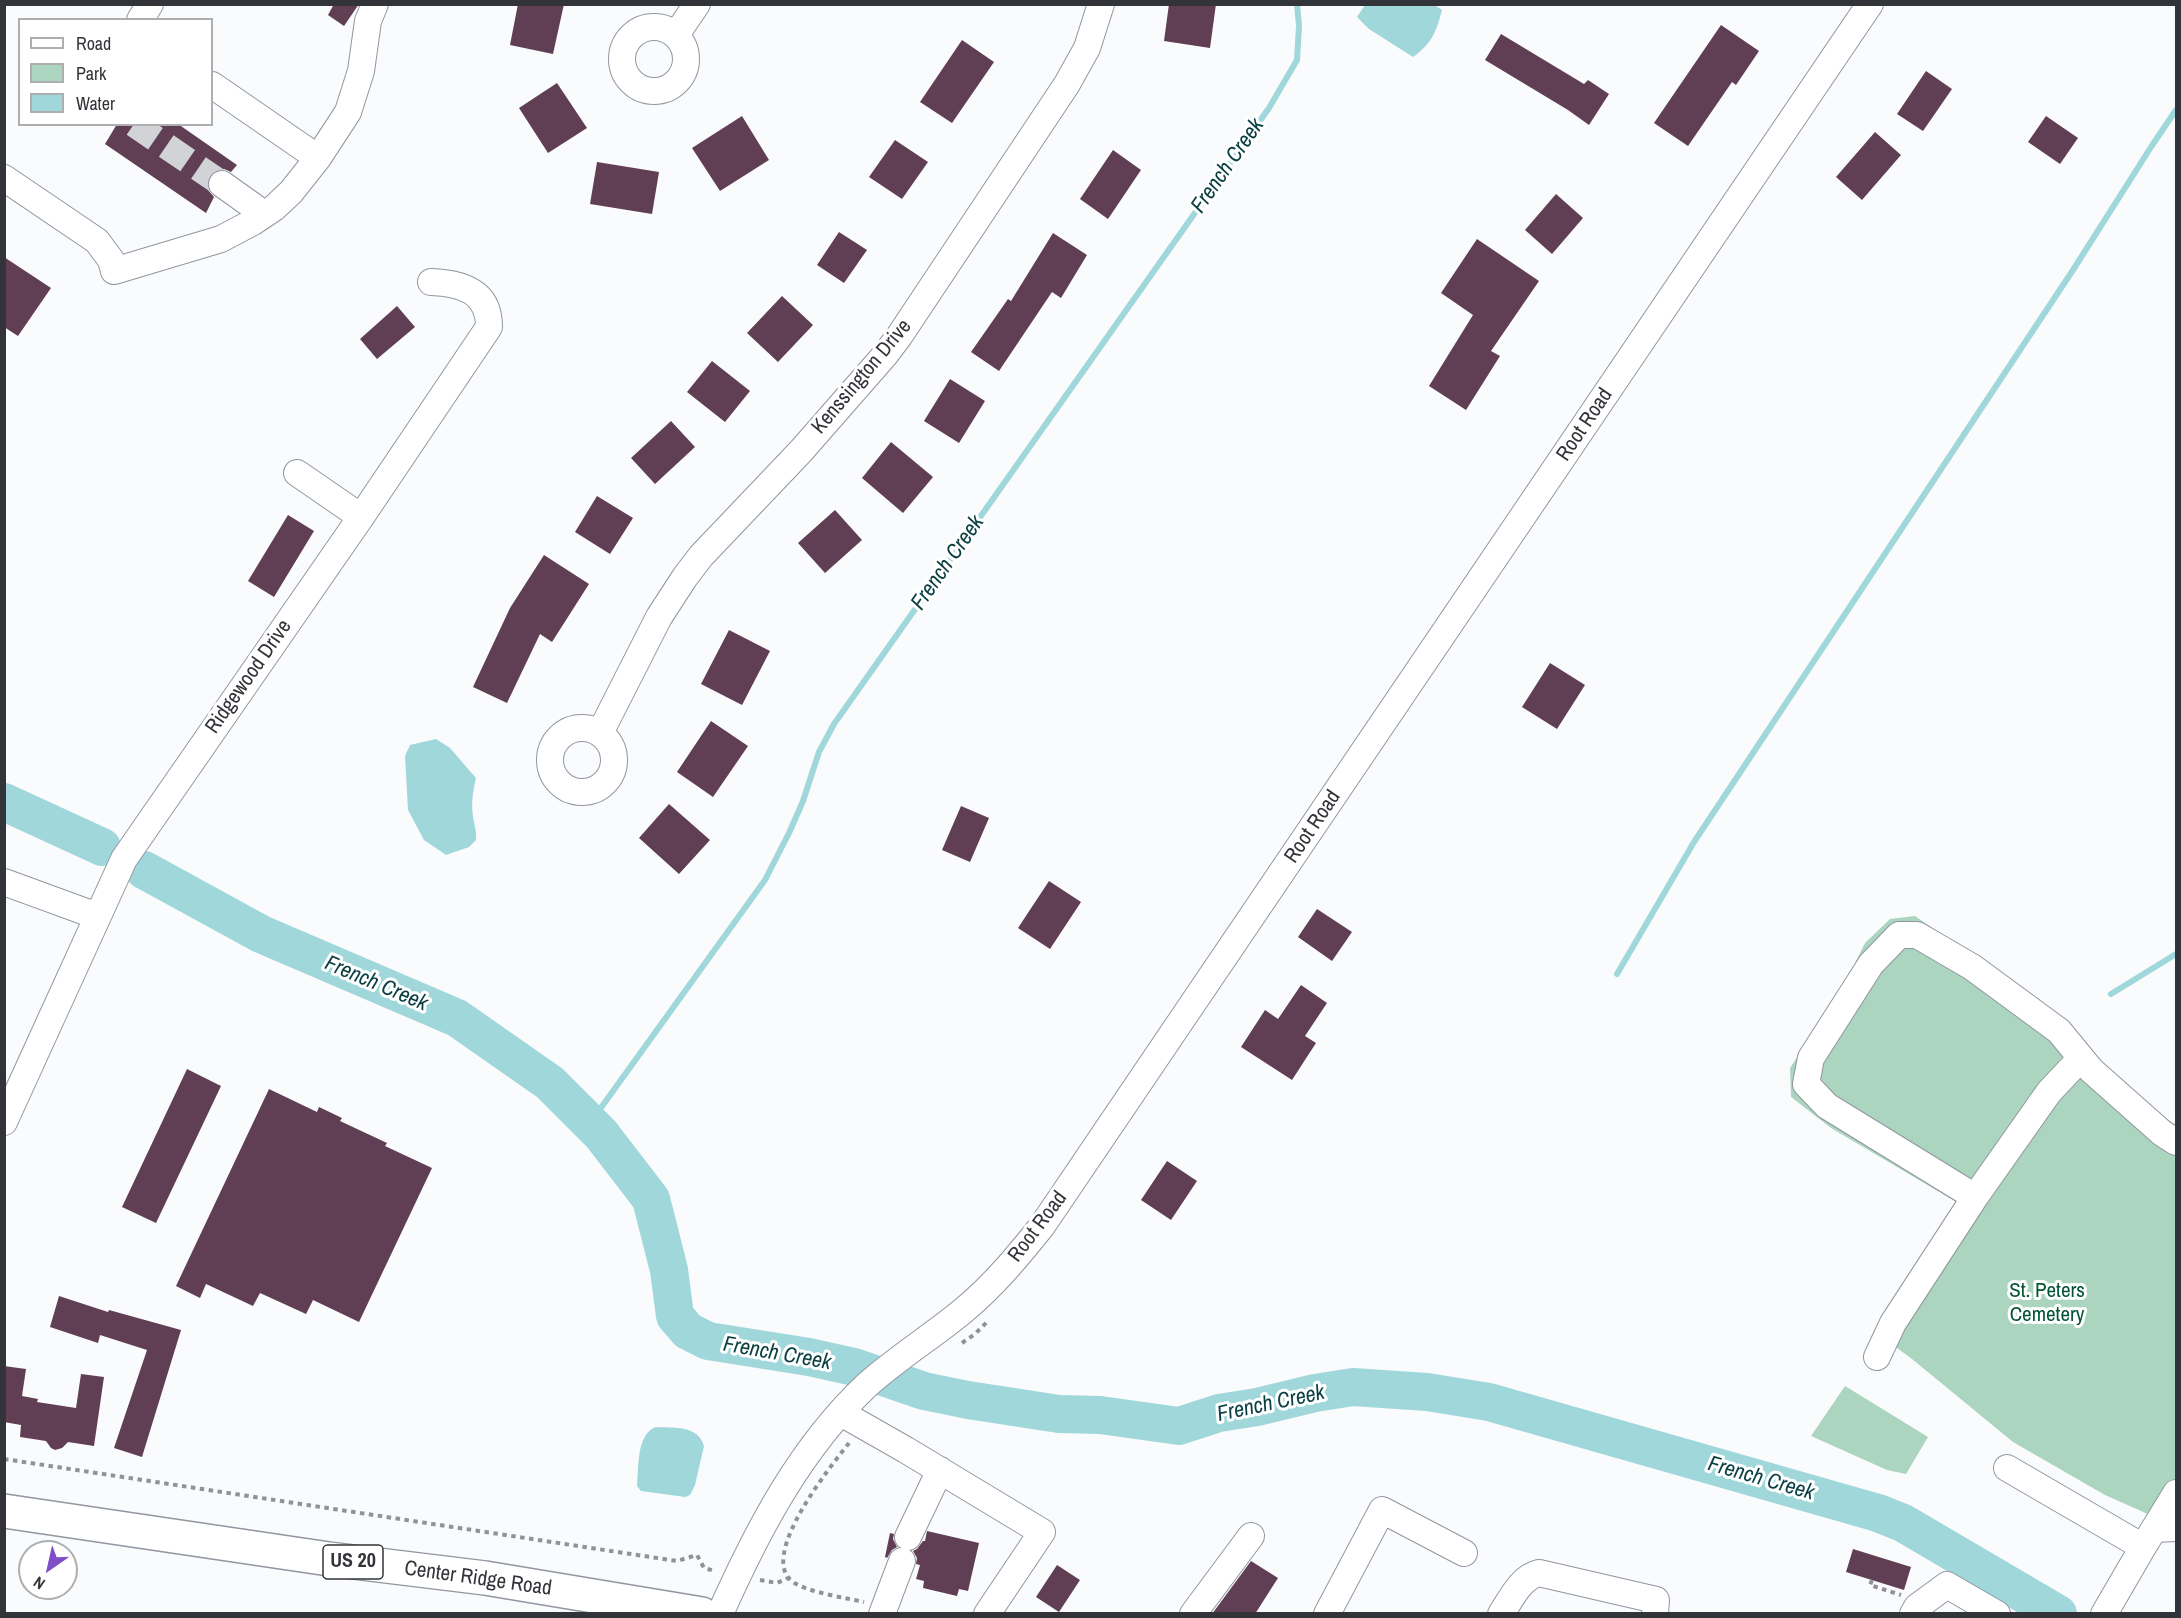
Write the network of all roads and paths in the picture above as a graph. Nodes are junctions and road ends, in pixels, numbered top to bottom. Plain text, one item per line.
1 (150, 4) edge
2 (375, 4) edge
3 (697, 4) edge
4 (1101, 4) edge
5 (1870, 4) edge
6 (141, 18) edge
7 (676, 35) dead end
8 (213, 86) edge
9 (318, 158) junction
10 (4, 178) edge
11 (222, 184) tunnel mouth
12 (264, 214) junction
13 (431, 282) dead end
14 (297, 473) dead end
15 (361, 518) junction
16 (600, 733) dead end
17 (4, 882) edge
18 (97, 916) junction
19 (2081, 1058) junction
20 (4, 1122) edge
21 (2176, 1142) edge
22 (1976, 1197) junction
23 (1877, 1357) dead end
24 (841, 1413) junction
25 (863, 1426) junction
26 (4, 1459) edge
27 (2007, 1468) dead end
28 (940, 1470) junction
29 (2176, 1493) edge
30 (4, 1511) edge
31 (2158, 1534) edge
32 (1251, 1536) dead end
33 (1464, 1553) dead end
34 (705, 1569) dead end
35 (788, 1578) junction
36 (1872, 1580) dead end
37 (777, 1583) dead end
38 (1909, 1605) edge
39 (883, 1610) edge
40 (702, 1614) edge
41 (720, 1614) edge
42 (987, 1614) edge
43 (1193, 1614) edge
44 (1327, 1614) edge
45 (1501, 1614) edge
46 (1655, 1614) edge
47 (1997, 1614) edge
48 (2104, 1614) edge

1 - 6 street
2 - 9 street
3 - 7 street
4 - 16 street, Kenssington Drive
5 - 24 street, Root Road
8 - 9 street
9 - 12 street
10 - 12 street
11 - 12 street
13 - 15 street, Ridgewood Drive
14 - 15 street
15 - 18 street, Ridgewood Drive
17 - 18 street
18 - 20 street, Ridgewood Drive
19 - 21 street
19 - 22 street
19 - 22 street
22 - 23 street
24 - 25 street
24 - 41 street, Root Road
25 - 28 street
25 - 35 path
26 - 34 path
27 - 31 street
28 - 39 street
28 - 42 street
29 - 31 street
30 - 40 main road, Center Ridge Road / US 20
31 - 48 street
32 - 43 street
33 - 44 street
35 - 37 path
35 - 39 path
36 - 38 path
38 - 47 street
45 - 46 street

